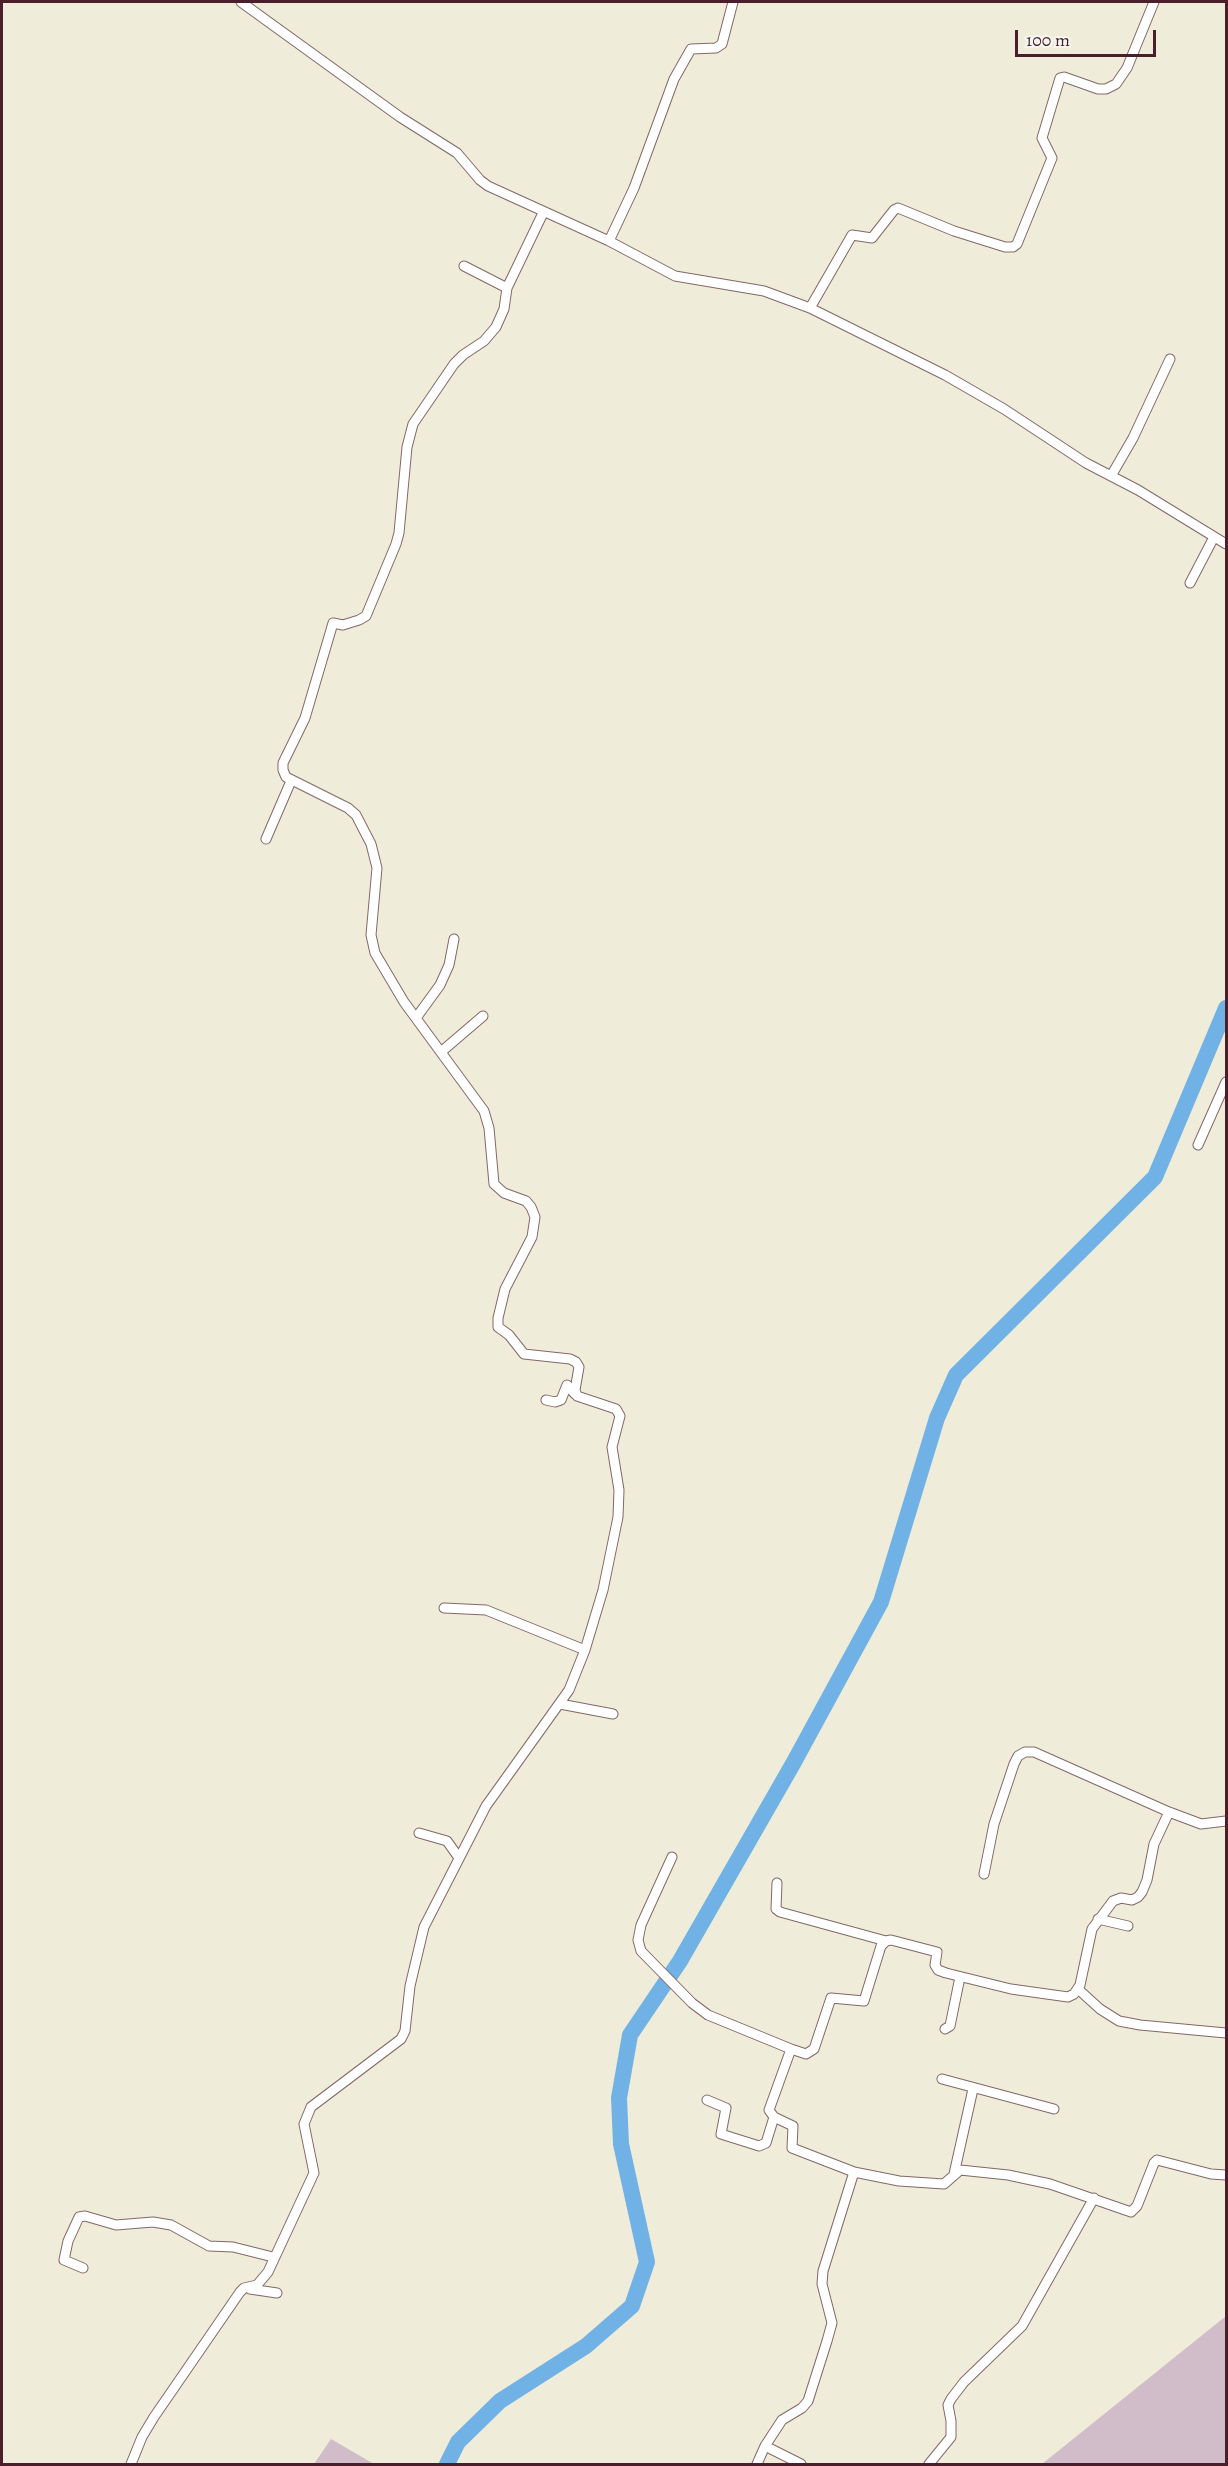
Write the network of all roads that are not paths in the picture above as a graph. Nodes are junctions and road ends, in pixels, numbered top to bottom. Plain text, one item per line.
1 (241, 2) edge
2 (733, 2) edge
3 (1154, 2) edge
4 (543, 213) junction
5 (609, 242) junction
6 (464, 266) dead end
7 (507, 288) junction
8 (810, 308) junction
9 (1170, 359) dead end
10 (1111, 476) junction
11 (1214, 537) junction
12 (1227, 544) edge
13 (1191, 583) dead end
14 (291, 781) junction
15 (266, 839) dead end
16 (454, 939) dead end
17 (483, 1016) dead end
18 (416, 1018) junction
19 (441, 1052) junction
20 (1227, 1082) edge
21 (1198, 1145) dead end
22 (575, 1394) junction
23 (546, 1400) dead end
24 (444, 1608) dead end
25 (585, 1650) junction
26 (560, 1704) junction
27 (613, 1714) dead end
28 (1169, 1812) junction
29 (1227, 1821) edge
30 (419, 1833) dead end
31 (672, 1857) dead end
32 (459, 1858) junction
33 (984, 1874) dead end
34 (777, 1883) dead end
35 (1098, 1919) junction
36 (1128, 1926) dead end
37 (886, 1941) junction
38 (960, 1977) junction
39 (1078, 1989) junction
40 (945, 2029) dead end
41 (1227, 2033) edge
42 (791, 2049) junction
43 (942, 2079) dead end
44 (973, 2089) junction
45 (707, 2100) dead end
46 (1054, 2109) dead end
47 (774, 2117) junction
48 (854, 2172) junction
49 (954, 2174) junction
50 (1227, 2175) edge
51 (1094, 2199) junction
52 (273, 2257) junction
53 (83, 2268) dead end
54 (244, 2288) junction
55 (277, 2293) dead end
56 (765, 2446) junction
57 (131, 2464) edge
58 (757, 2464) edge
59 (801, 2464) edge
60 (929, 2464) edge

1 - 4 street
2 - 5 street
3 - 8 street
4 - 5 street
4 - 7 street
5 - 8 street
6 - 7 street
7 - 14 street
8 - 10 street
9 - 10 street
10 - 11 street
11 - 12 street
11 - 13 street
14 - 15 street
14 - 18 street
16 - 18 street
17 - 19 street
18 - 19 street
19 - 22 street
20 - 21 street
22 - 23 street
22 - 25 street
24 - 25 street
25 - 26 street
26 - 27 street
26 - 32 street
28 - 29 street
28 - 33 street
28 - 35 street
30 - 32 street
31 - 42 street
32 - 52 street
34 - 37 street
35 - 36 street
35 - 39 street
37 - 38 street
37 - 42 street
38 - 39 street
38 - 40 street
39 - 41 street
42 - 47 street
43 - 44 street
44 - 46 street
44 - 49 street
45 - 47 street
47 - 48 street
48 - 49 street
48 - 56 street
49 - 51 street
50 - 51 street
51 - 60 street
52 - 53 street
52 - 54 street
54 - 55 street
54 - 57 street
56 - 58 street
56 - 59 street

